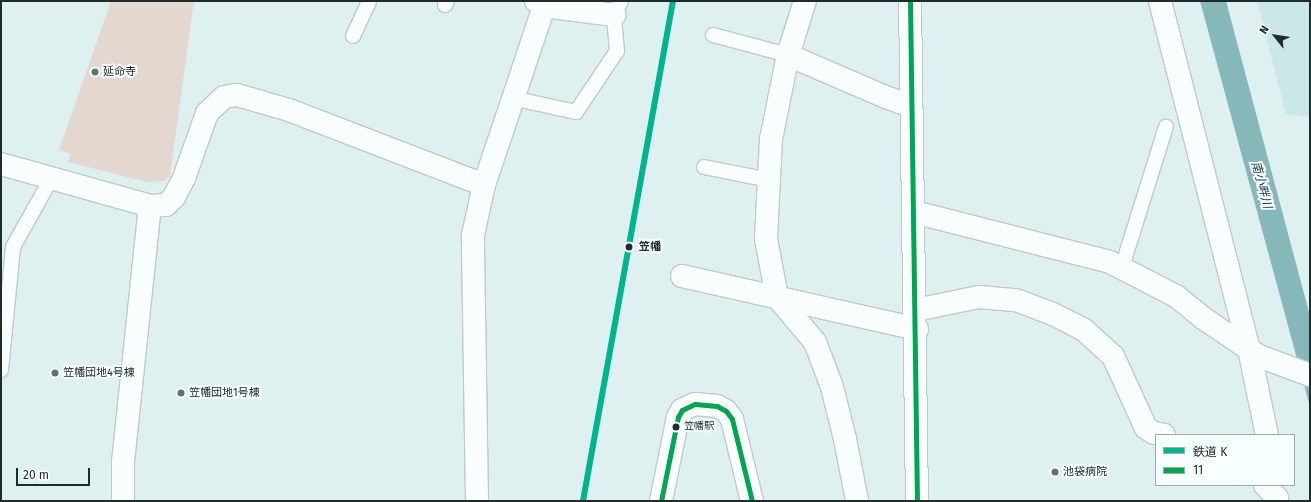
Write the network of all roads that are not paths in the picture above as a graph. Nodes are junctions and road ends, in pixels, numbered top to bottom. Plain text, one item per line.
1 (369, 1) edge
2 (805, 1) edge
3 (910, 1) edge
4 (1160, 1) edge
5 (542, 3) edge
6 (618, 8) edge
7 (713, 35) dead end
8 (353, 36) dead end
9 (788, 55) junction
10 (512, 98) junction
11 (911, 106) junction
12 (1166, 127) dead end
13 (1, 164) edge
14 (704, 167) dead end
15 (51, 179) junction
16 (769, 180) junction
17 (484, 185) junction
18 (150, 206) junction
19 (914, 212) junction
20 (1122, 267) junction
21 (682, 276) dead end
22 (776, 297) junction
23 (916, 319) junction
24 (1254, 352) junction
25 (1, 370) edge
26 (1310, 375) edge
27 (1159, 434) edge
28 (1267, 434) edge
29 (123, 501) edge
30 (477, 501) edge
31 (661, 501) edge
32 (752, 501) edge
33 (857, 501) edge
34 (917, 501) edge

1 - 8 lane
2 - 9 street
3 - 11 street
4 - 24 street
5 - 6 street
5 - 10 street
6 - 10 lane
7 - 9 lane
9 - 11 street
9 - 16 street
10 - 17 street
11 - 19 street
12 - 20 lane
13 - 15 street
14 - 16 lane
15 - 18 street
15 - 25 lane
16 - 22 street
17 - 18 street
17 - 30 street
18 - 29 street
19 - 20 street
19 - 23 street
20 - 24 street
21 - 22 street
22 - 23 street
22 - 33 street
23 - 27 street
23 - 34 street
24 - 26 street
24 - 28 street
31 - 32 street

